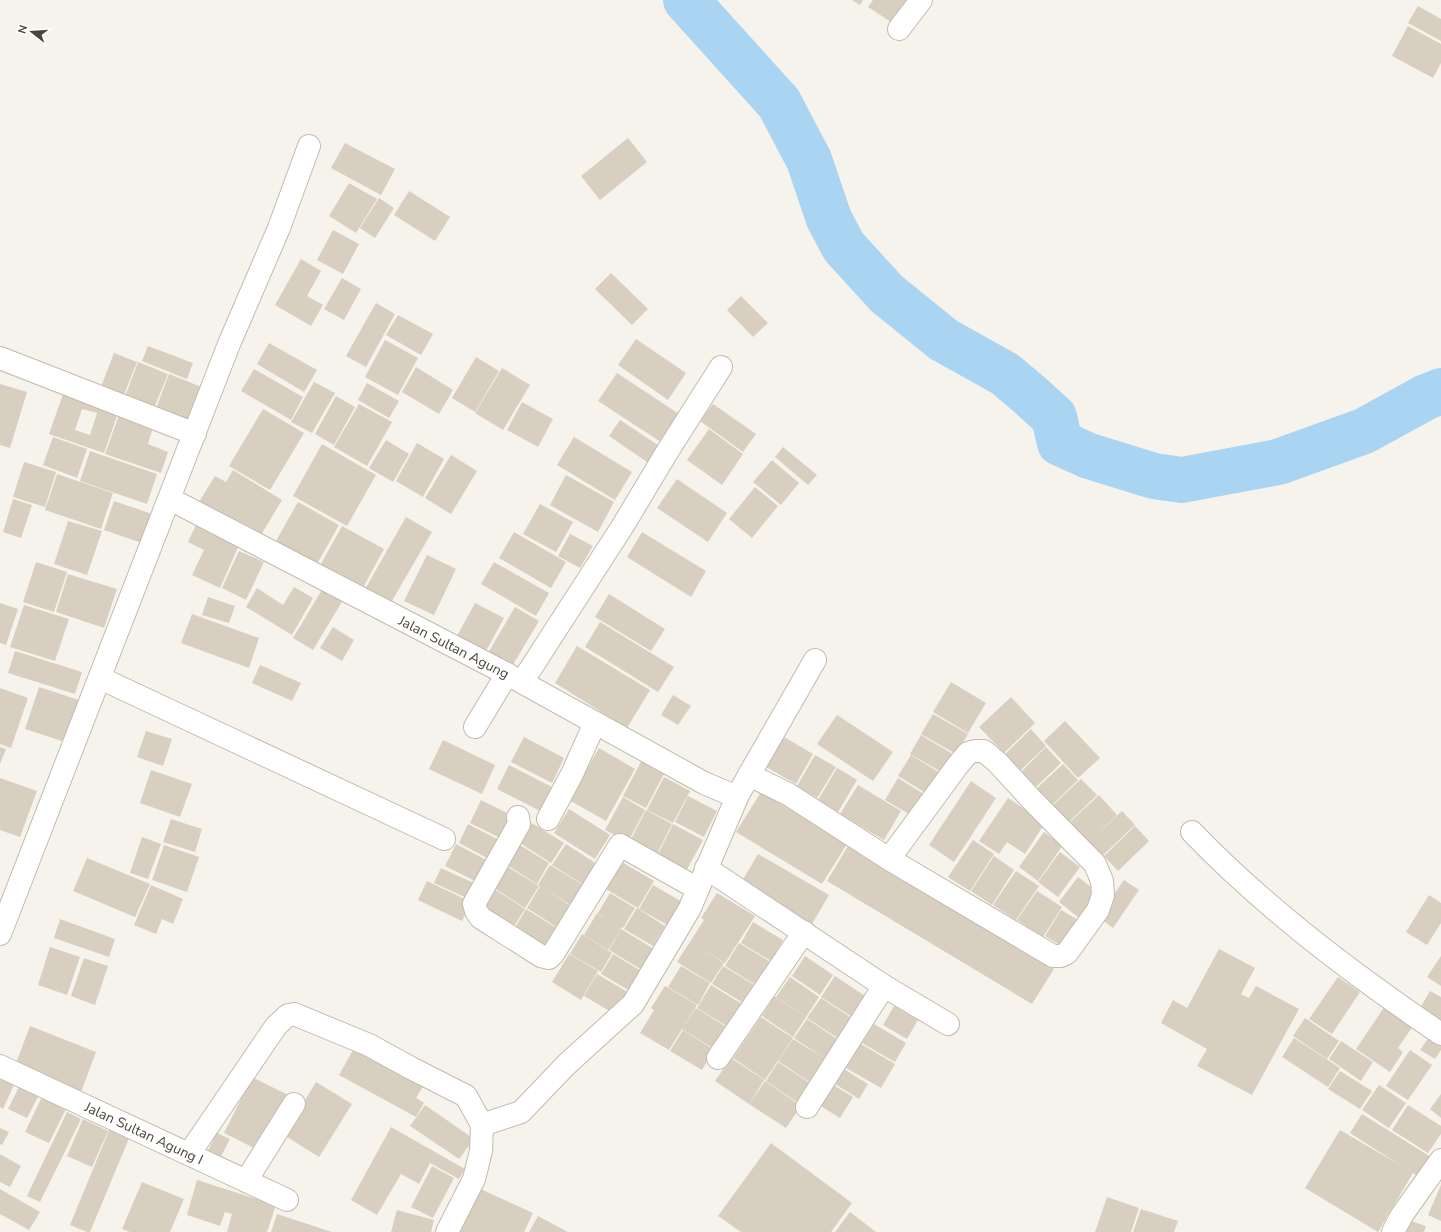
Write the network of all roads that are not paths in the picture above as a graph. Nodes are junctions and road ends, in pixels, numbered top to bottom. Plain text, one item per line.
1 (921, 0) edge
2 (899, 29) dead end
3 (309, 146) dead end
4 (0, 358) edge
5 (721, 367) dead end
6 (195, 434) junction
7 (170, 499) junction
8 (815, 660) dead end
9 (100, 678) junction
10 (514, 678) junction
11 (595, 723) junction
12 (475, 727) dead end
13 (750, 775) junction
14 (737, 797) junction
15 (518, 817) dead end
16 (548, 819) dead end
17 (1192, 832) dead end
18 (444, 840) dead end
19 (889, 859) junction
20 (706, 868) junction
21 (698, 889) junction
22 (804, 932) junction
23 (0, 934) edge
24 (884, 986) junction
25 (948, 1024) dead end
26 (1441, 1034) edge
27 (718, 1058) dead end
28 (0, 1066) edge
29 (294, 1104) dead end
30 (807, 1107) dead end
31 (482, 1125) junction
32 (189, 1154) junction
33 (1441, 1160) edge
34 (246, 1181) junction
35 (287, 1200) dead end
36 (447, 1232) edge
37 (1393, 1232) edge

1 - 2 street
3 - 6 street
4 - 6 street
5 - 10 street
6 - 7 street
7 - 9 street
7 - 10 street, Jalan Sultan Agung
8 - 13 street
9 - 18 street
9 - 23 street
10 - 11 street, Jalan Sultan Agung
10 - 12 street
11 - 14 street, Jalan Sultan Agung
11 - 16 street
13 - 14 street
13 - 19 street
14 - 20 street
15 - 21 street
17 - 26 street
19 - 19 street
20 - 21 street
20 - 22 street
21 - 31 street
22 - 24 street
22 - 27 street
24 - 25 street
24 - 30 street
28 - 32 street, Jalan Sultan Agung I
29 - 34 street
31 - 32 street
31 - 36 street
32 - 34 street, Jalan Sultan Agung I
33 - 37 street
34 - 35 street, Jalan Sultan Agung I

